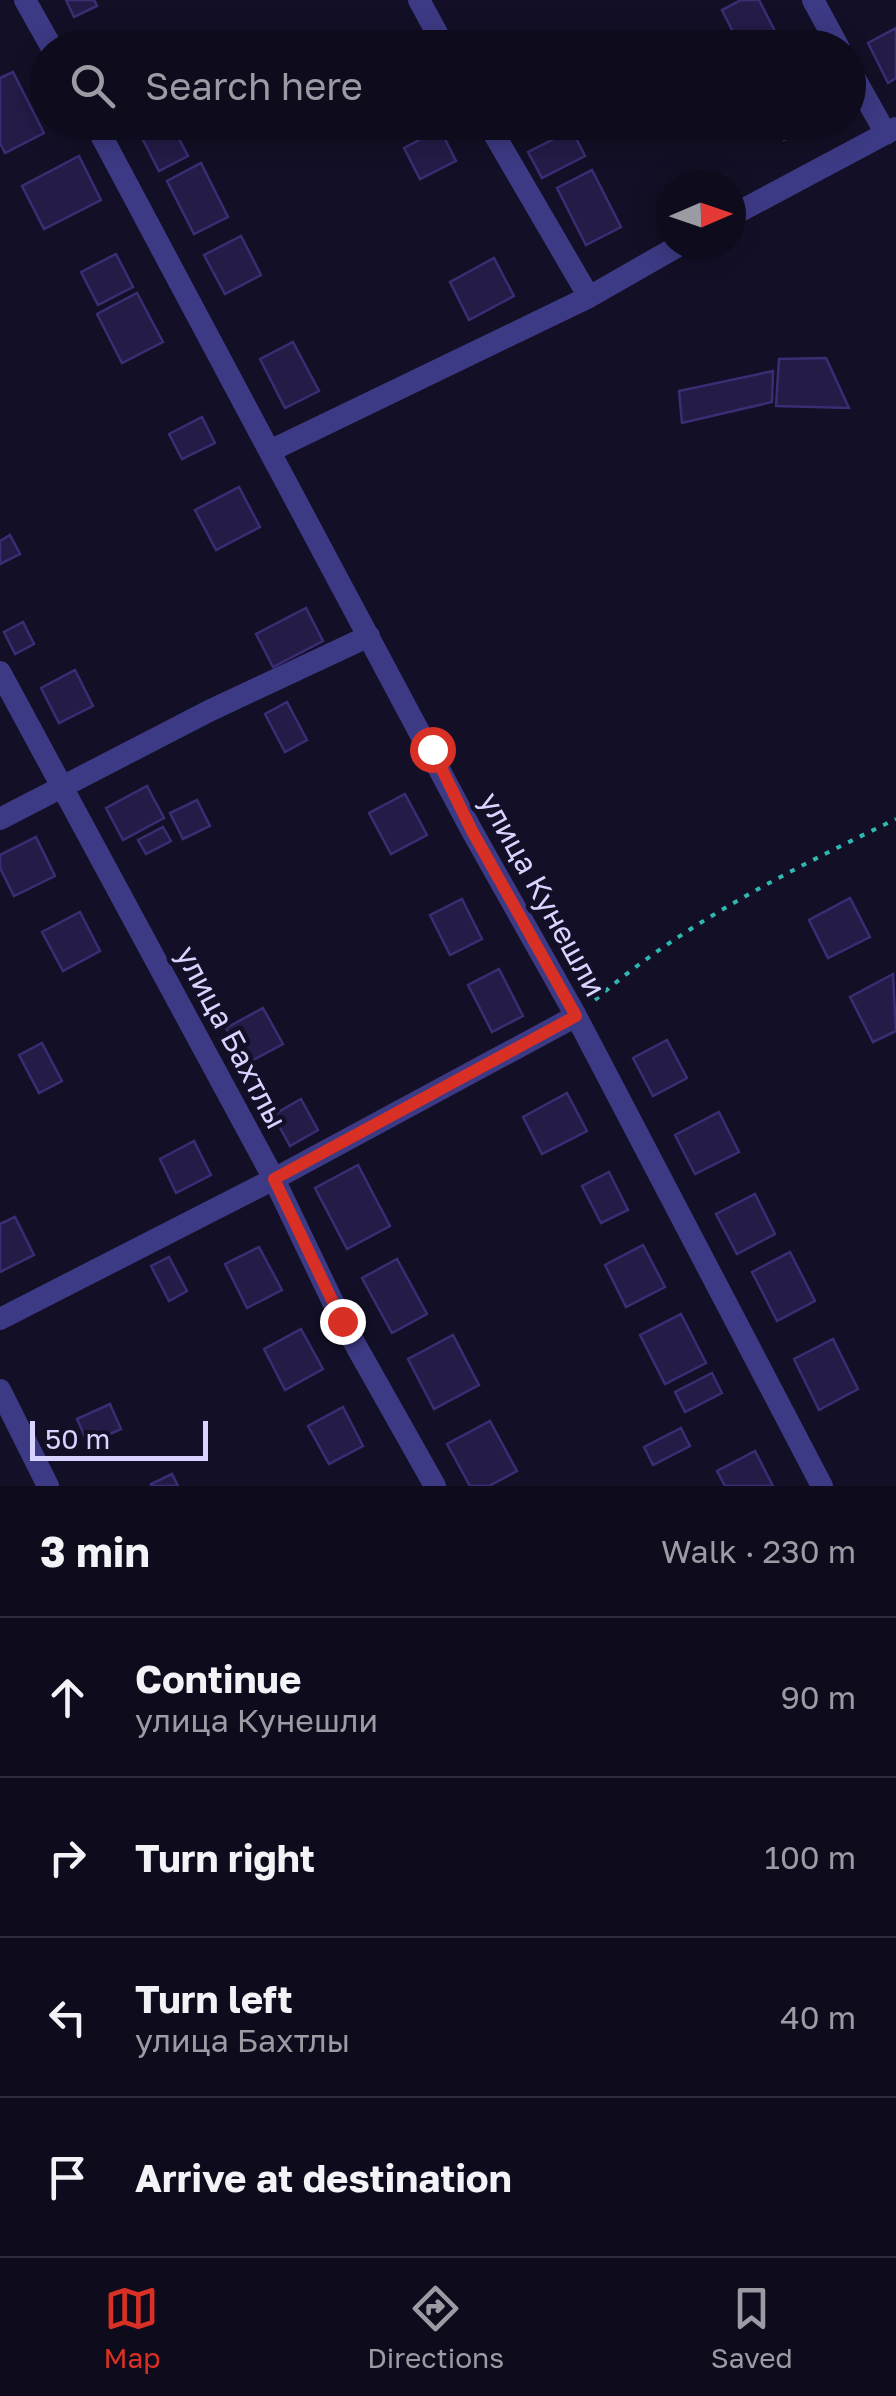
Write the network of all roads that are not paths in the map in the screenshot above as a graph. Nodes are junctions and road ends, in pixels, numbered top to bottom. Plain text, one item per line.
1 (25, 0) edge
2 (419, 0) edge
3 (813, 0) edge
4 (42, 30) edge
5 (435, 30) edge
6 (829, 30) edge
7 (866, 93) edge
8 (891, 131) edge
9 (104, 140) edge
10 (497, 140) edge
11 (746, 208) edge
12 (656, 259) edge
13 (589, 297) junction
14 (272, 450) junction
15 (369, 636) junction
16 (0, 672) edge
17 (64, 785) junction
18 (0, 819) edge
19 (576, 1016) junction
20 (274, 1179) junction
21 (0, 1319) edge
22 (0, 1390) edge
23 (48, 1486) edge
24 (434, 1486) edge
25 (822, 1486) edge

1 - 4 street
2 - 5 street
3 - 6 street
7 - 8 street
8 - 11 street
9 - 14 street, улица Кунешли
10 - 13 street
12 - 13 street
13 - 14 street
14 - 15 street, улица Кунешли
15 - 17 street
15 - 19 street, улица Кунешли
16 - 17 street, улица Бахтлы
17 - 18 street
17 - 20 street, улица Бахтлы
19 - 20 street
19 - 25 street, улица Кунешли
20 - 21 street
20 - 24 street, улица Бахтлы
22 - 23 street

